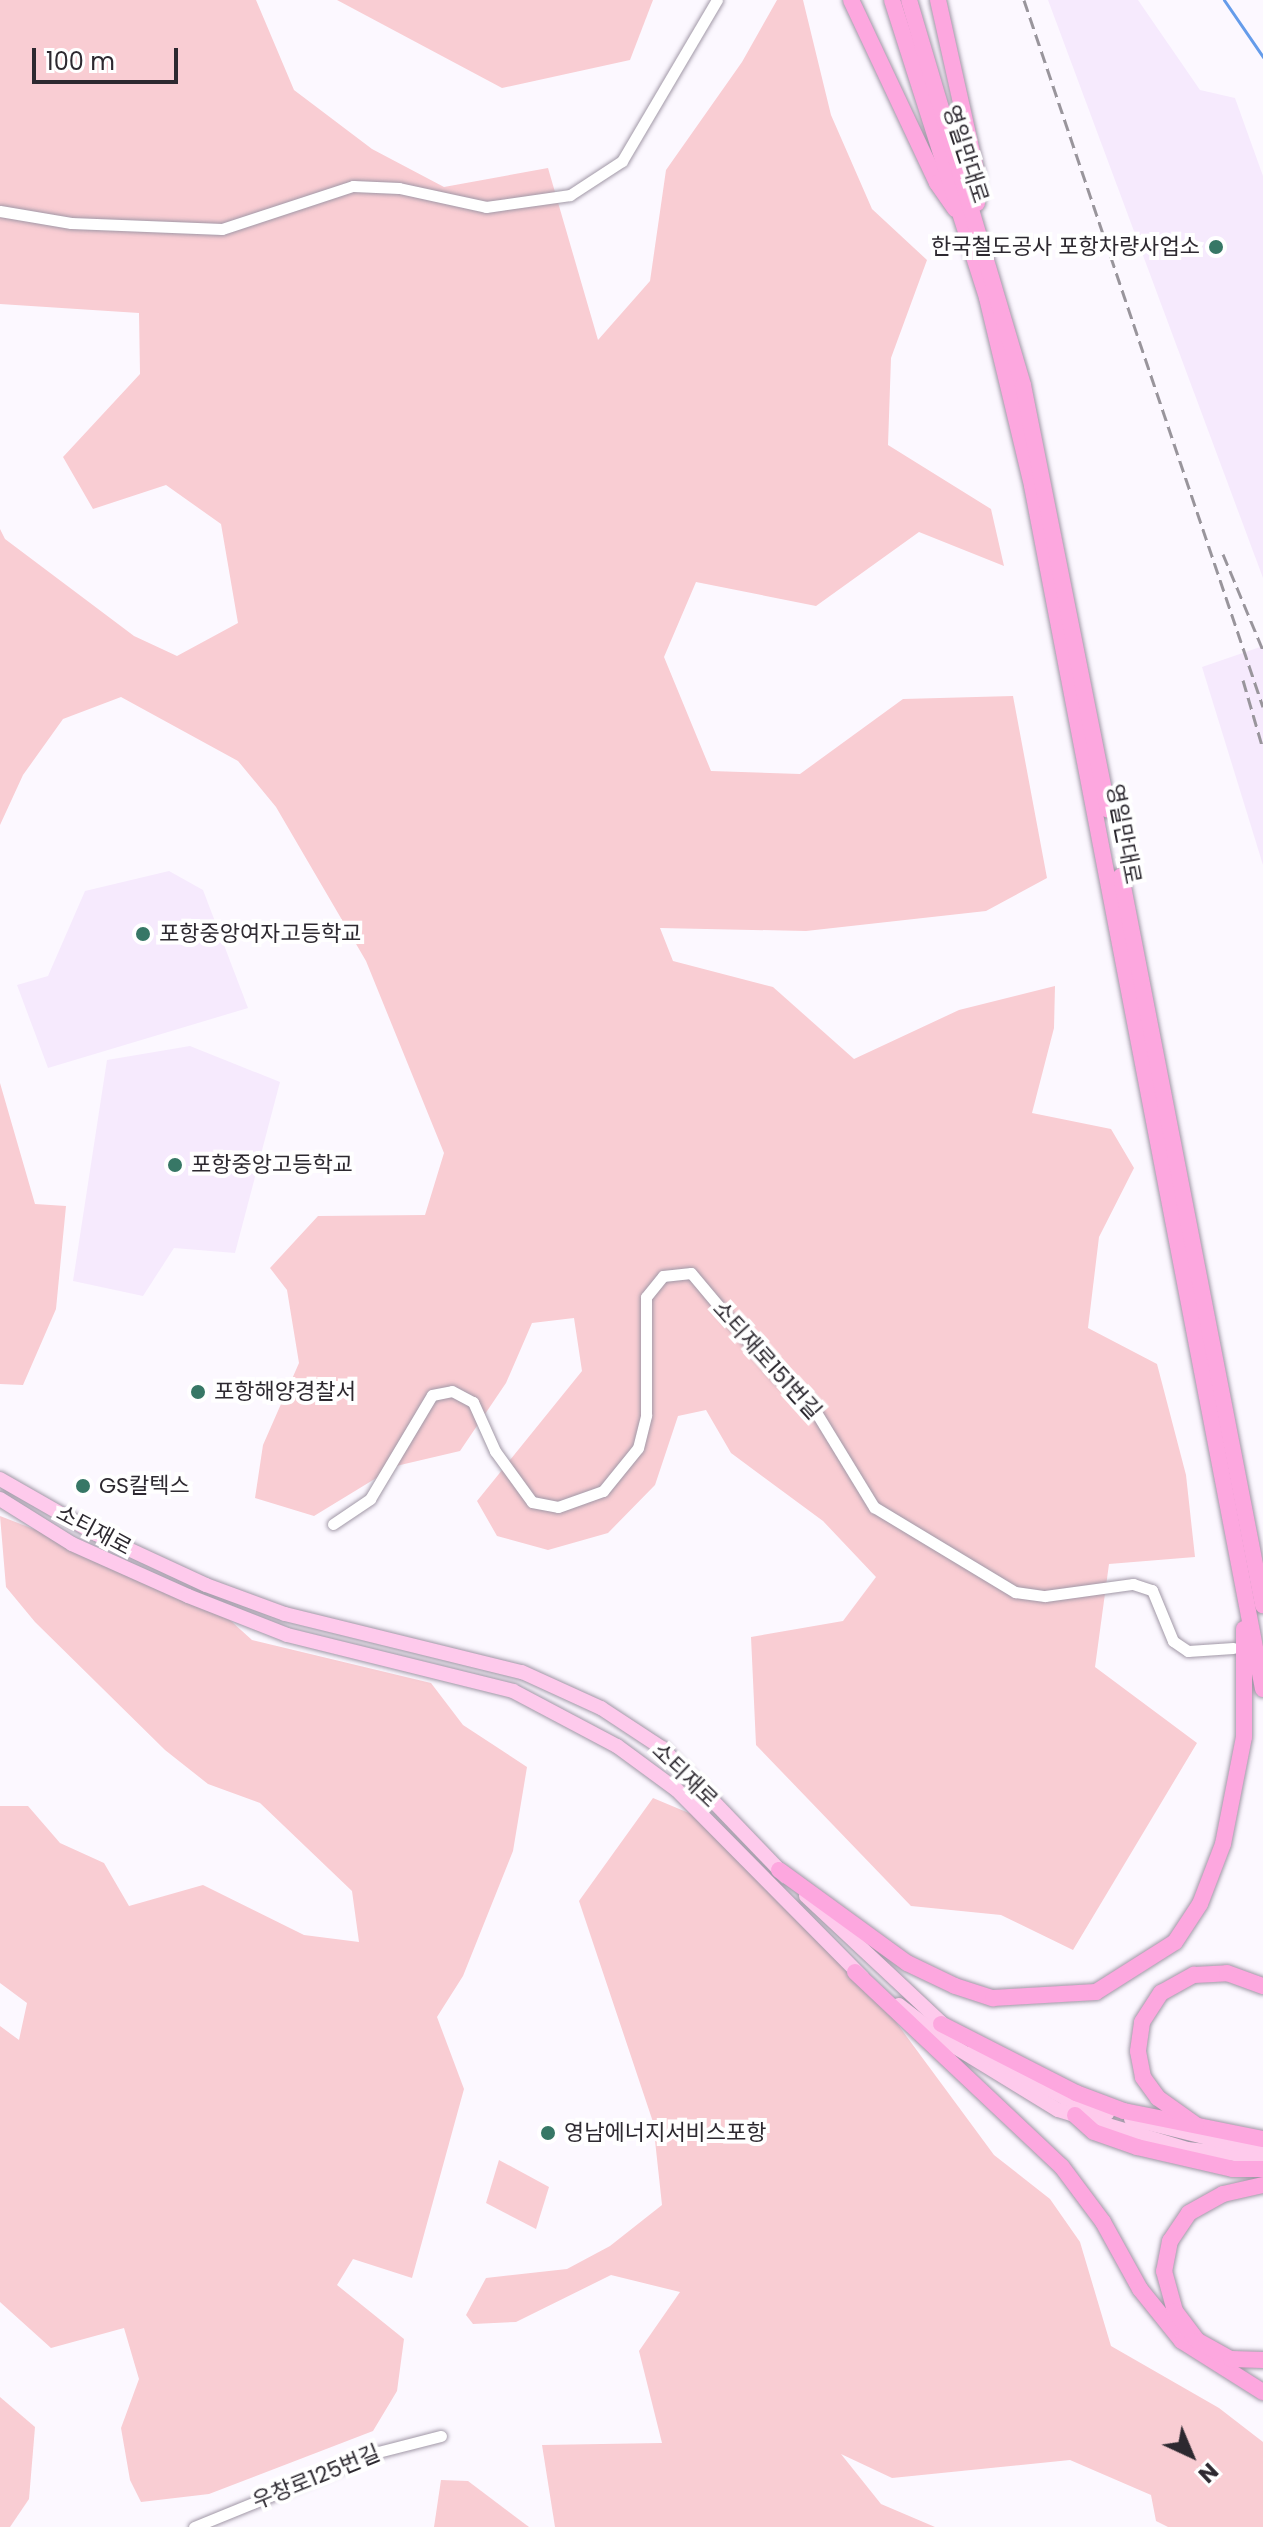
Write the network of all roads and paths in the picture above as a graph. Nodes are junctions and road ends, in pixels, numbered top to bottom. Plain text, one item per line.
1 (717, 0) edge
2 (851, 0) edge
3 (892, 0) edge
4 (909, 0) edge
5 (938, 0) edge
6 (0, 211) edge
7 (972, 223) junction
8 (0, 1479) edge
9 (0, 1499) edge
10 (333, 1524) dead end
11 (1250, 1536) junction
12 (1263, 1575) edge
13 (1244, 1587) junction
14 (1263, 1605) edge
15 (1233, 1648) dead end
16 (1263, 1689) edge
17 (779, 1870) junction
18 (855, 1972) junction
19 (1263, 1986) edge
20 (941, 2024) junction
21 (1075, 2115) junction
22 (1217, 2133) junction
23 (1263, 2139) edge
24 (1263, 2146) edge
25 (1263, 2157) edge
26 (1263, 2169) edge
27 (1263, 2185) edge
28 (1263, 2360) edge
29 (1263, 2392) edge
30 (441, 2436) dead end
31 (194, 2527) edge

1 - 6 street
2 - 7 highway
3 - 7 highway, 영일만대로
4 - 7 highway, 영일만대로
5 - 7 highway
7 - 11 highway, 영일만대로
7 - 13 highway, 영일만대로
8 - 17 main road, 소티재로
9 - 18 main road, 소티재로
10 - 15 street, 소티재로151번길
11 - 12 highway
11 - 14 highway, 영일만대로
13 - 16 highway, 영일만대로
13 - 17 highway
17 - 20 main road, 소티재로
18 - 21 main road, 소티재로
18 - 29 highway
19 - 22 highway
20 - 22 highway
20 - 24 main road, 소티재로
21 - 25 main road, 소티재로
21 - 26 highway
22 - 23 highway
27 - 28 highway
30 - 31 street, 우창로125번길

